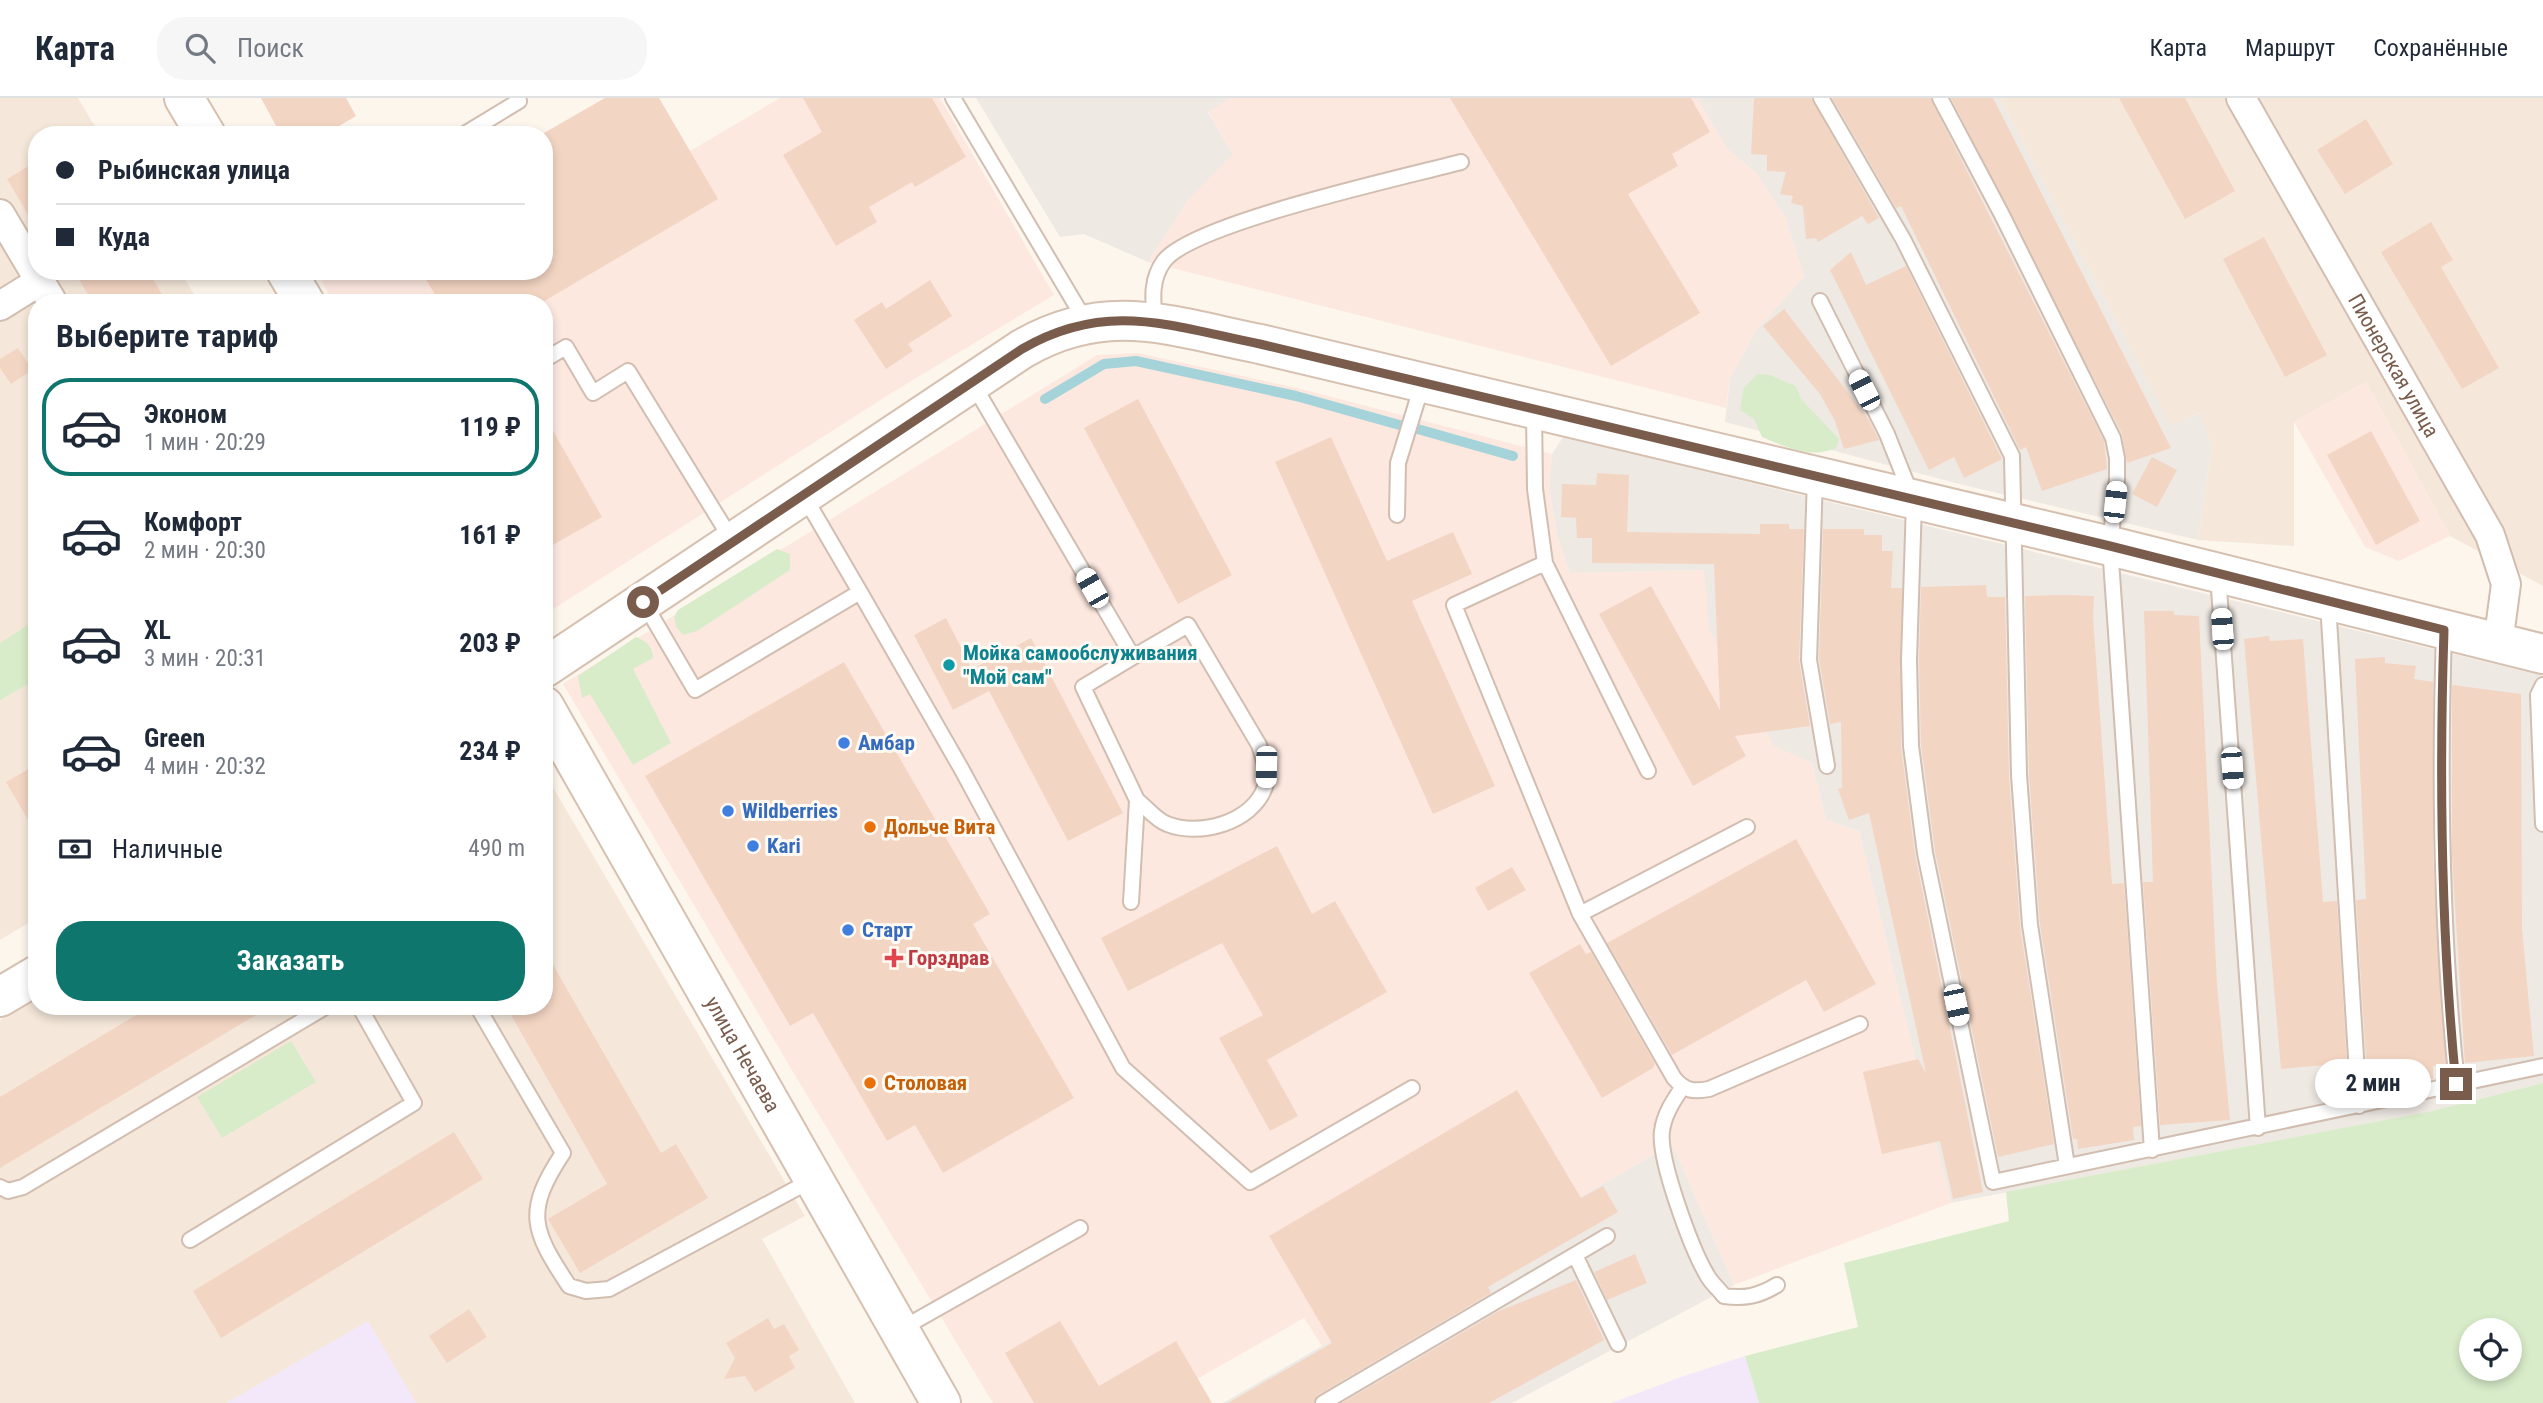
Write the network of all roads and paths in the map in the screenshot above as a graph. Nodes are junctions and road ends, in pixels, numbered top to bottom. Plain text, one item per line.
1 (184, 98) edge
2 (517, 98) edge
3 (953, 98) edge
4 (1821, 98) edge
5 (1940, 98) edge
6 (2241, 98) edge
7 (201, 126) edge
8 (478, 126) edge
9 (1461, 162) dead end
10 (0, 214) edge
11 (28, 260) edge
12 (28, 298) edge
13 (1820, 301) dead end
14 (0, 306) edge
15 (1086, 322) junction
16 (1155, 324) junction
17 (553, 355) edge
18 (972, 382) junction
19 (1422, 384) junction
20 (1534, 411) junction
21 (1815, 478) junction
22 (804, 495) junction
23 (1914, 502) junction
24 (1397, 515) dead end
25 (2013, 525) junction
26 (733, 543) junction
27 (2110, 546) junction
28 (1545, 563) junction
29 (2217, 573) junction
30 (860, 592) junction
31 (643, 602) junction
32 (2328, 602) junction
33 (2444, 630) junction
34 (2498, 644) junction
35 (2543, 654) edge
36 (1133, 657) junction
37 (553, 662) edge
38 (2543, 685) edge
39 (553, 722) edge
40 (1827, 766) dead end
41 (1648, 771) dead end
42 (1137, 800) junction
43 (2543, 824) edge
44 (1746, 827) dead end
45 (1131, 902) dead end
46 (1580, 914) junction
47 (28, 980) edge
48 (0, 997) edge
49 (312, 1015) edge
50 (367, 1015) edge
51 (482, 1015) edge
52 (1860, 1024) dead end
53 (2543, 1066) edge
54 (2456, 1084) junction
55 (1412, 1087) dead end
56 (1682, 1087) junction
57 (2359, 1106) junction
58 (2258, 1128) junction
59 (2152, 1150) junction
60 (2067, 1167) junction
61 (814, 1179) junction
62 (0, 1187) edge
63 (1080, 1228) dead end
64 (1607, 1236) dead end
65 (190, 1240) dead end
66 (1575, 1255) junction
67 (1777, 1285) dead end
68 (900, 1330) junction
69 (1618, 1344) dead end
70 (942, 1403) edge
71 (1323, 1403) edge

1 - 7 main road
2 - 8 lane
3 - 15 lane
4 - 25 lane
5 - 27 lane
6 - 34 street, Пионерская улица
9 - 16 lane
10 - 11 street
12 - 14 street
13 - 23 lane
15 - 16 main road
15 - 18 main road
16 - 19 main road
17 - 26 lane
18 - 22 main road
18 - 36 lane
19 - 20 main road
19 - 24 lane
20 - 21 main road
20 - 28 lane
21 - 23 main road
21 - 40 lane
22 - 26 main road
22 - 30 lane
23 - 25 main road
23 - 60 lane
25 - 27 main road
25 - 60 lane
26 - 31 main road
27 - 29 main road
27 - 59 lane
28 - 41 lane
28 - 46 lane
29 - 32 main road
29 - 58 lane
30 - 31 lane
30 - 55 lane
31 - 37 main road
32 - 33 main road
32 - 57 lane
33 - 34 main road
33 - 54 lane
34 - 35 main road
36 - 42 lane
36 - 42 lane
38 - 43 lane
39 - 61 main road, улица Нечаева
42 - 45 lane
44 - 46 lane
46 - 56 lane
47 - 48 main road
49 - 62 lane
50 - 65 lane
51 - 61 lane
52 - 56 lane
53 - 54 lane
54 - 57 lane
56 - 67 lane
57 - 58 lane
58 - 59 lane
59 - 60 lane
61 - 68 main road, улица Нечаева
63 - 68 lane
64 - 66 lane
66 - 69 lane
66 - 71 lane
68 - 70 main road, улица Нечаева

